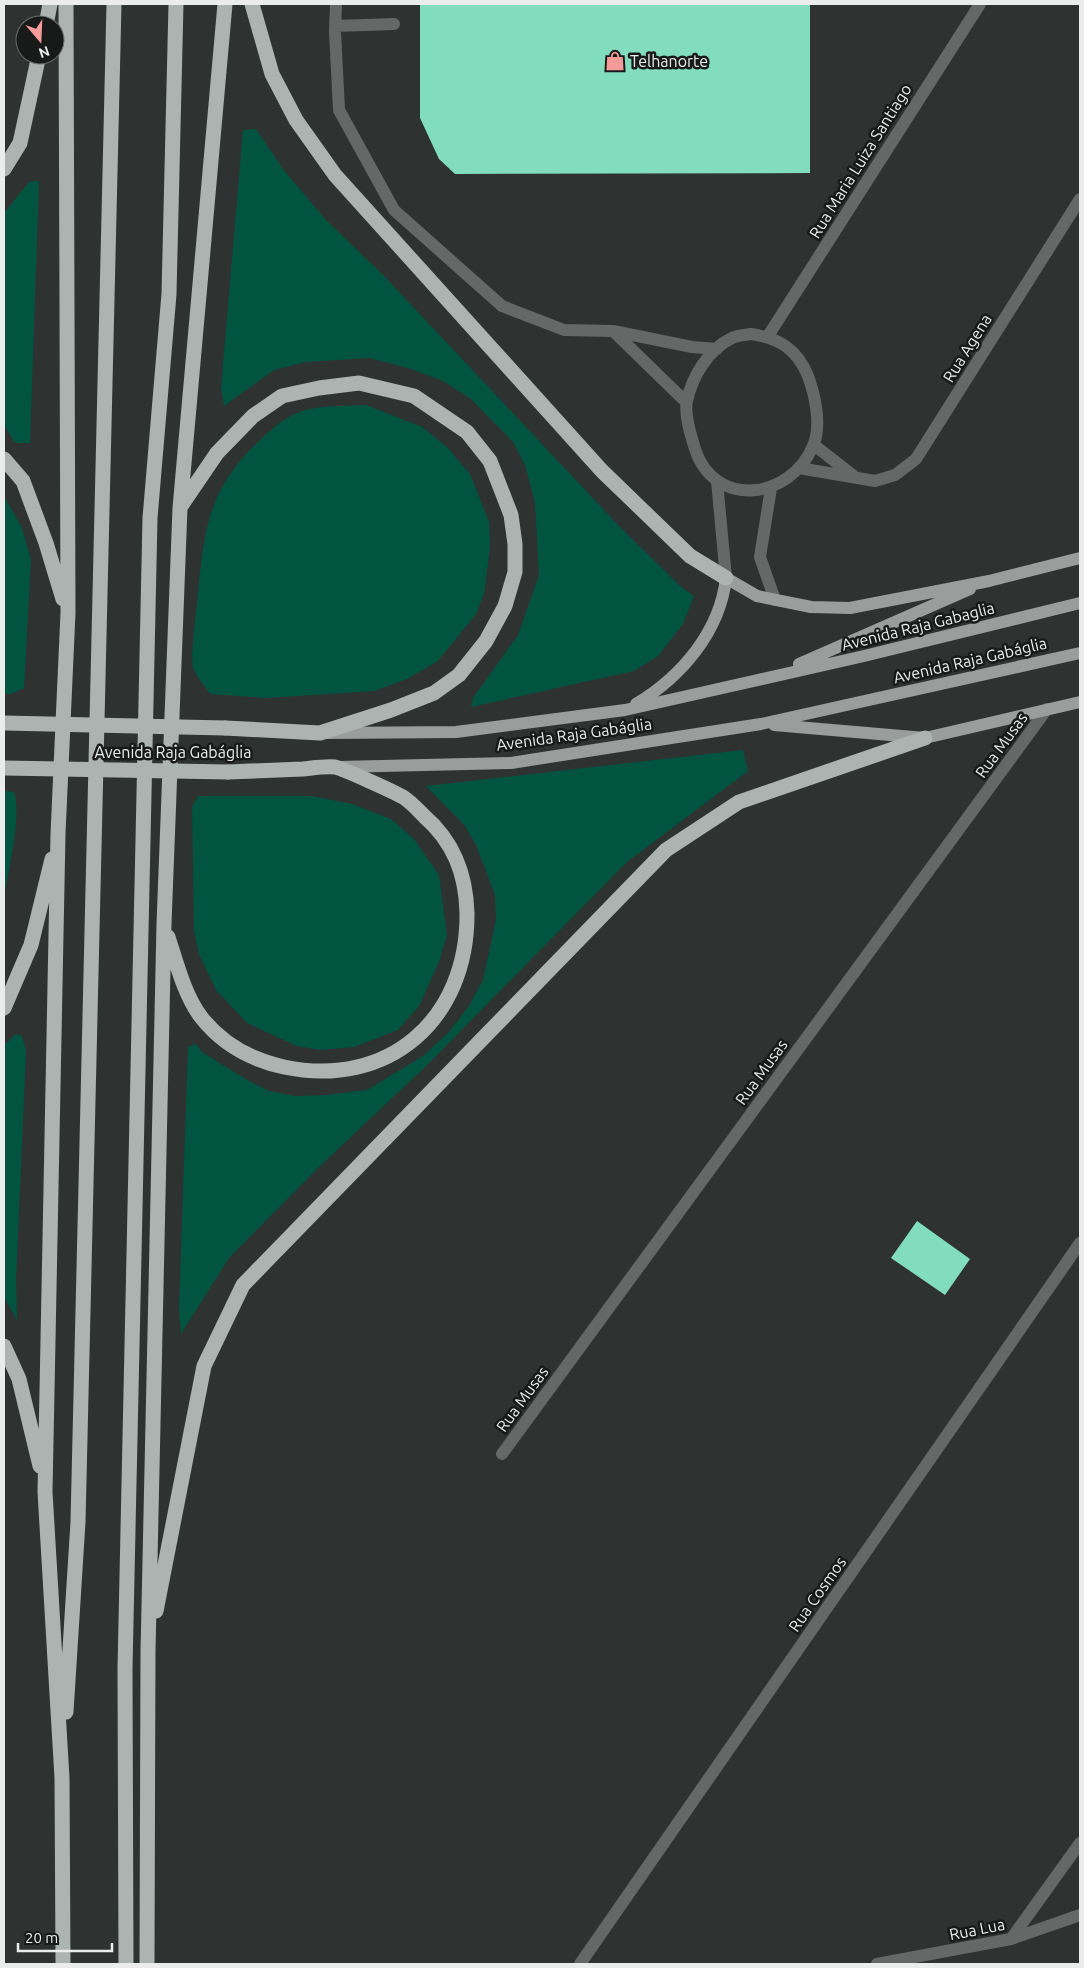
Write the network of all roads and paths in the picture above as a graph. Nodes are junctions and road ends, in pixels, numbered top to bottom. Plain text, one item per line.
1 (66, 4) edge
2 (114, 4) edge
3 (176, 4) edge
4 (225, 4) edge
5 (252, 4) edge
6 (336, 4) edge
7 (980, 4) edge
8 (394, 24) dead end
9 (335, 26) junction
10 (37, 65) edge
11 (4, 169) edge
12 (1080, 199) edge
13 (614, 331) junction
14 (768, 336) junction
15 (717, 349) junction
16 (686, 402) junction
17 (814, 445) junction
18 (4, 459) edge
19 (799, 468) junction
20 (857, 478) junction
21 (717, 481) junction
22 (771, 488) junction
23 (180, 508) junction
24 (1080, 558) edge
25 (726, 578) junction
26 (989, 581) junction
27 (775, 600) junction
28 (1080, 603) edge
29 (68, 613) junction
30 (1080, 653) edge
31 (763, 679) junction
32 (1080, 702) edge
33 (1047, 709) junction
34 (625, 710) junction
35 (4, 723) edge
36 (761, 724) junction
37 (320, 733) junction
38 (925, 738) junction
39 (336, 767) junction
40 (4, 768) edge
41 (58, 834) junction
42 (164, 924) junction
43 (4, 1008) edge
44 (1080, 1243) edge
45 (4, 1346) edge
46 (502, 1454) dead end
47 (45, 1492) junction
48 (148, 1651) junction
49 (62, 1778) junction
50 (1080, 1843) edge
51 (1080, 1915) edge
52 (1011, 1939) junction
53 (63, 1964) edge
54 (126, 1964) edge
55 (147, 1964) edge
56 (580, 1964) edge
57 (877, 1964) edge

1 - 29 highway
2 - 49 highway
3 - 54 highway
4 - 23 highway
5 - 25 highway
6 - 9 street
7 - 14 street, Rua Maria Luiza Santiago
8 - 9 street
9 - 13 street
10 - 11 highway
12 - 20 street, Rua Agena
13 - 15 street
13 - 16 street
14 - 15 street
14 - 17 street
15 - 16 street
16 - 21 street
17 - 19 street
17 - 20 street
18 - 29 highway
19 - 20 street, Rua Agena
19 - 22 street
21 - 22 street
21 - 25 street
22 - 27 street
23 - 37 highway
23 - 42 highway
24 - 26 main road
25 - 27 main road
25 - 34 main road
26 - 27 main road
26 - 31 main road
28 - 31 main road, Avenida Raja Gabaglia
29 - 41 highway
30 - 36 main road, Avenida Raja Gabáglia
31 - 34 main road, Avenida Raja Gabáglia
32 - 33 main road
33 - 38 main road
33 - 46 street, Rua Musas
34 - 37 main road, Avenida Raja Gabáglia
35 - 37 highway, Avenida Raja Gabáglia, bridge
36 - 38 main road
36 - 39 main road, Avenida Raja Gabáglia
38 - 48 highway
39 - 40 highway, Avenida Raja Gabáglia, bridge
39 - 42 highway
41 - 43 highway
41 - 47 highway
42 - 48 highway
44 - 56 street, Rua Cosmos
45 - 47 highway
47 - 49 highway
48 - 55 highway
49 - 53 highway
50 - 52 street
51 - 52 street, Rua Lua
52 - 57 street, Rua Lua

